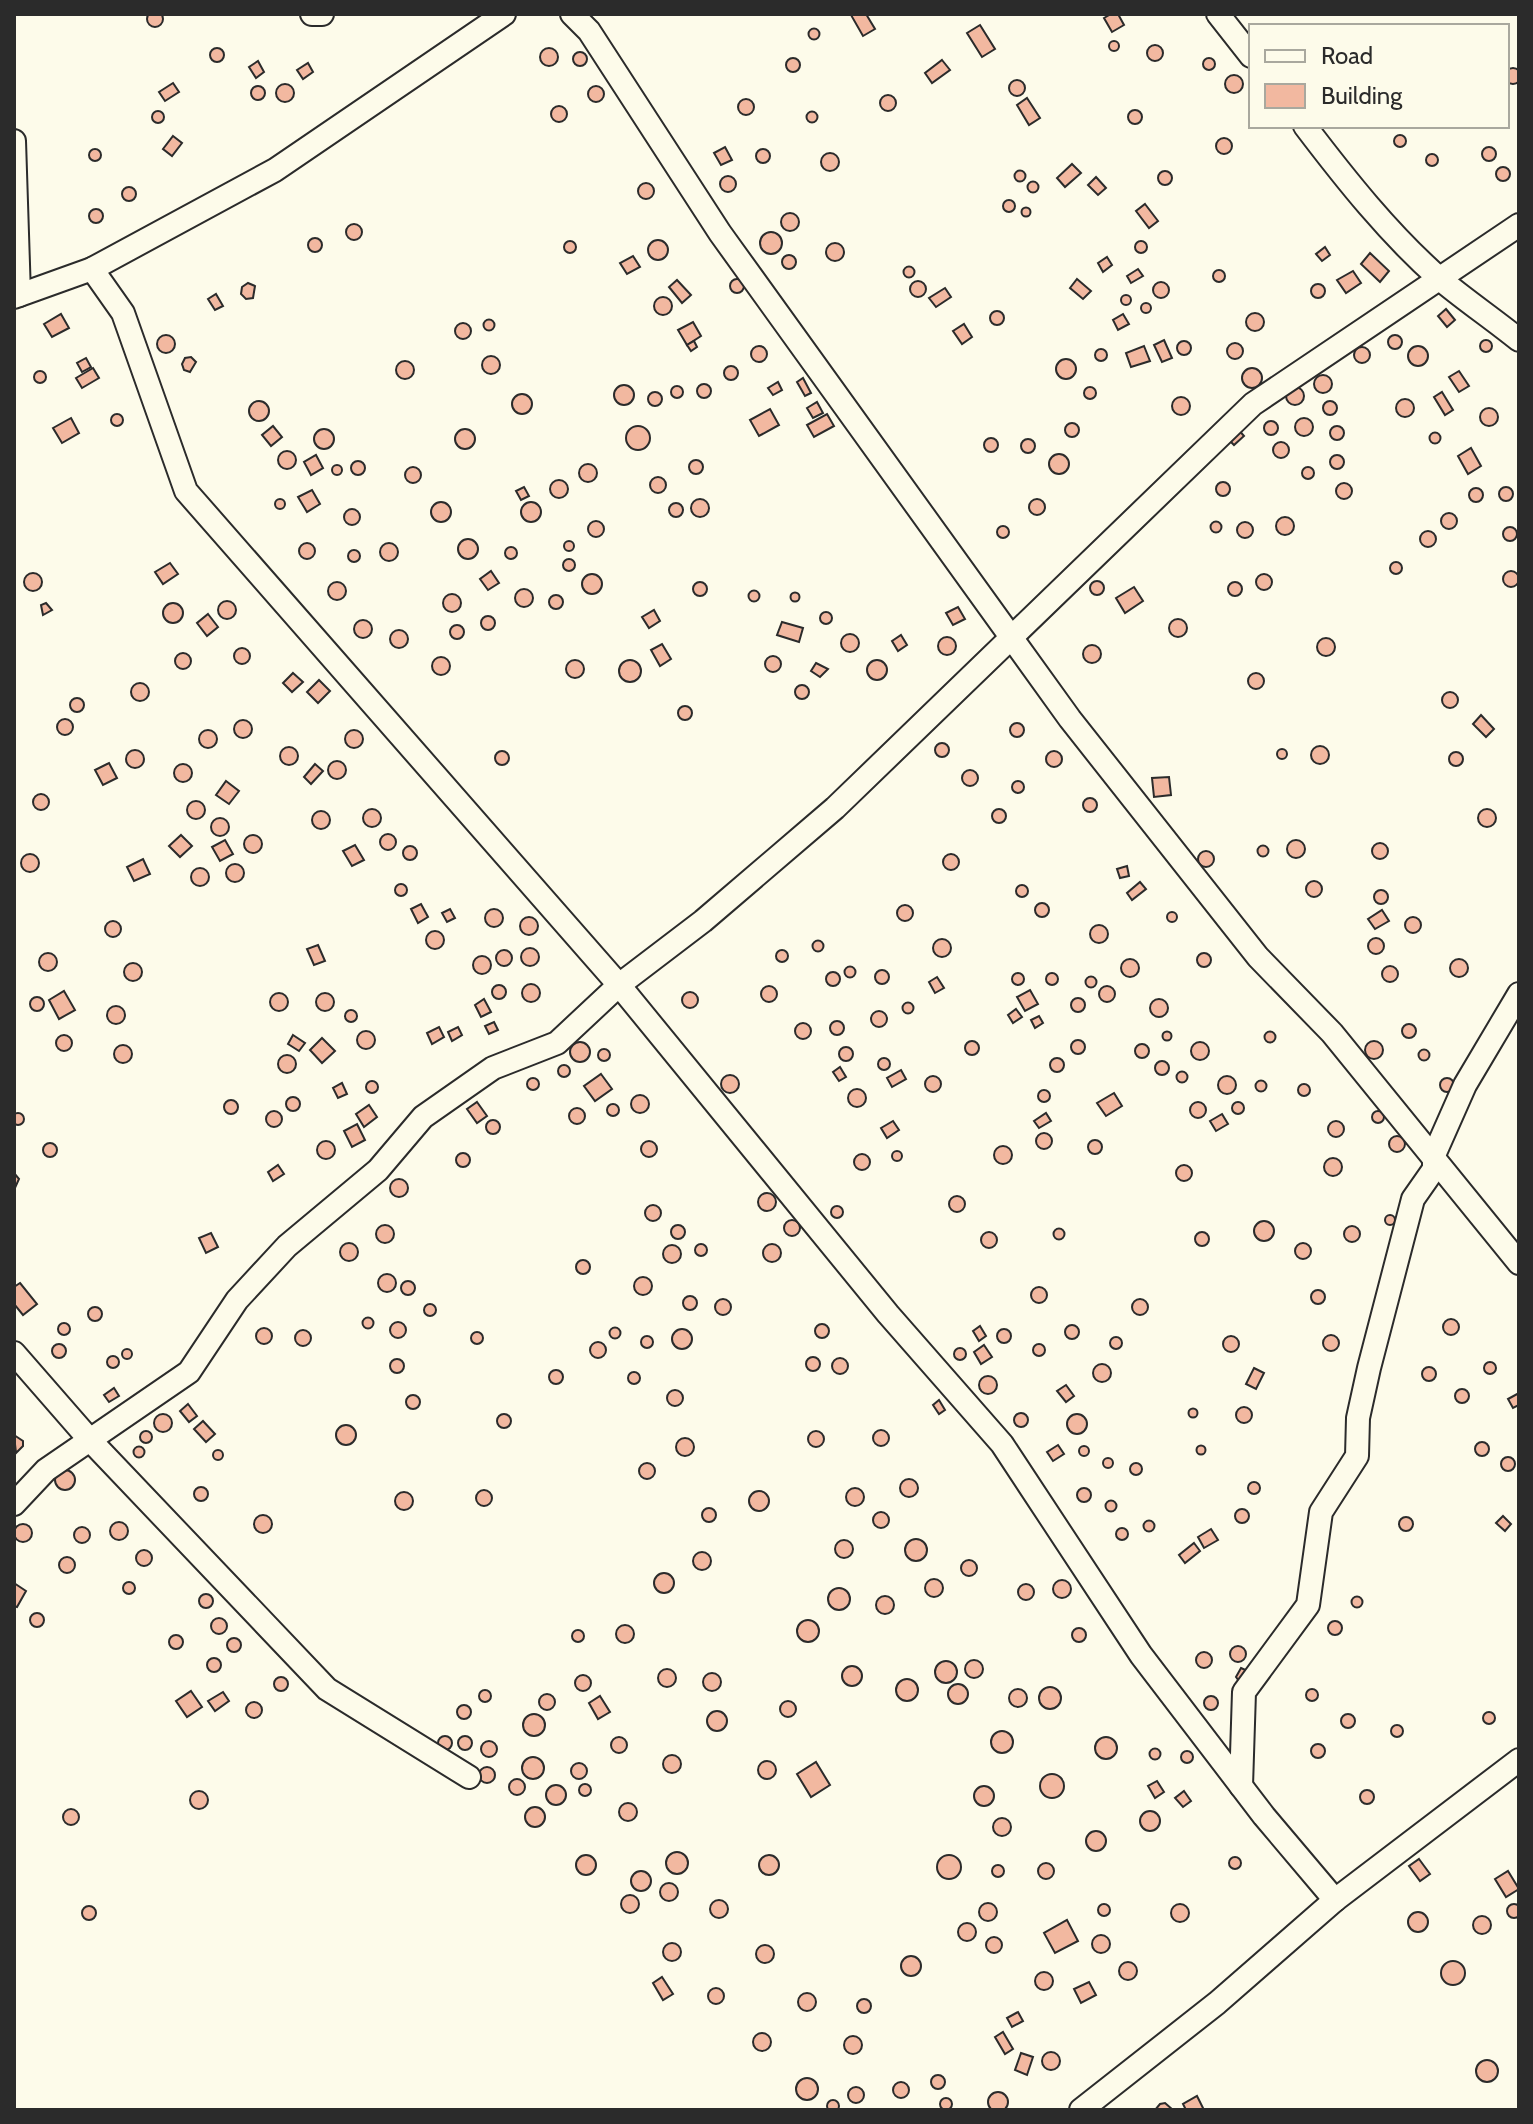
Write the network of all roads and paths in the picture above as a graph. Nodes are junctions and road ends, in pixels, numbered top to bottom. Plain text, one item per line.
1 (312, 14) edge
2 (322, 14) edge
3 (504, 14) edge
4 (572, 14) edge
5 (1218, 14) edge
6 (1249, 53) edge
7 (1307, 128) edge
8 (14, 141) edge
9 (1519, 225) edge
10 (92, 269) junction
11 (1440, 279) junction
12 (17, 296) edge
13 (1519, 340) edge
14 (1010, 636) junction
15 (619, 985) junction
16 (1519, 994) edge
17 (1434, 1155) junction
18 (1519, 1263) edge
19 (14, 1353) edge
20 (89, 1439) junction
21 (14, 1504) edge
22 (1519, 1760) edge
23 (469, 1777) dead end
24 (1241, 1786) junction
25 (1335, 1900) junction
26 (1081, 2110) edge

1 - 2 street
3 - 10 street
4 - 14 street
5 - 6 street
7 - 11 street
8 - 12 street
9 - 11 street
10 - 12 street
10 - 15 street
11 - 13 street
11 - 14 street
14 - 15 street
14 - 17 street
15 - 20 street
15 - 24 street
16 - 17 street
17 - 18 street
17 - 24 street
19 - 20 street
20 - 21 street
20 - 23 street
22 - 25 street
24 - 25 street
25 - 26 street

